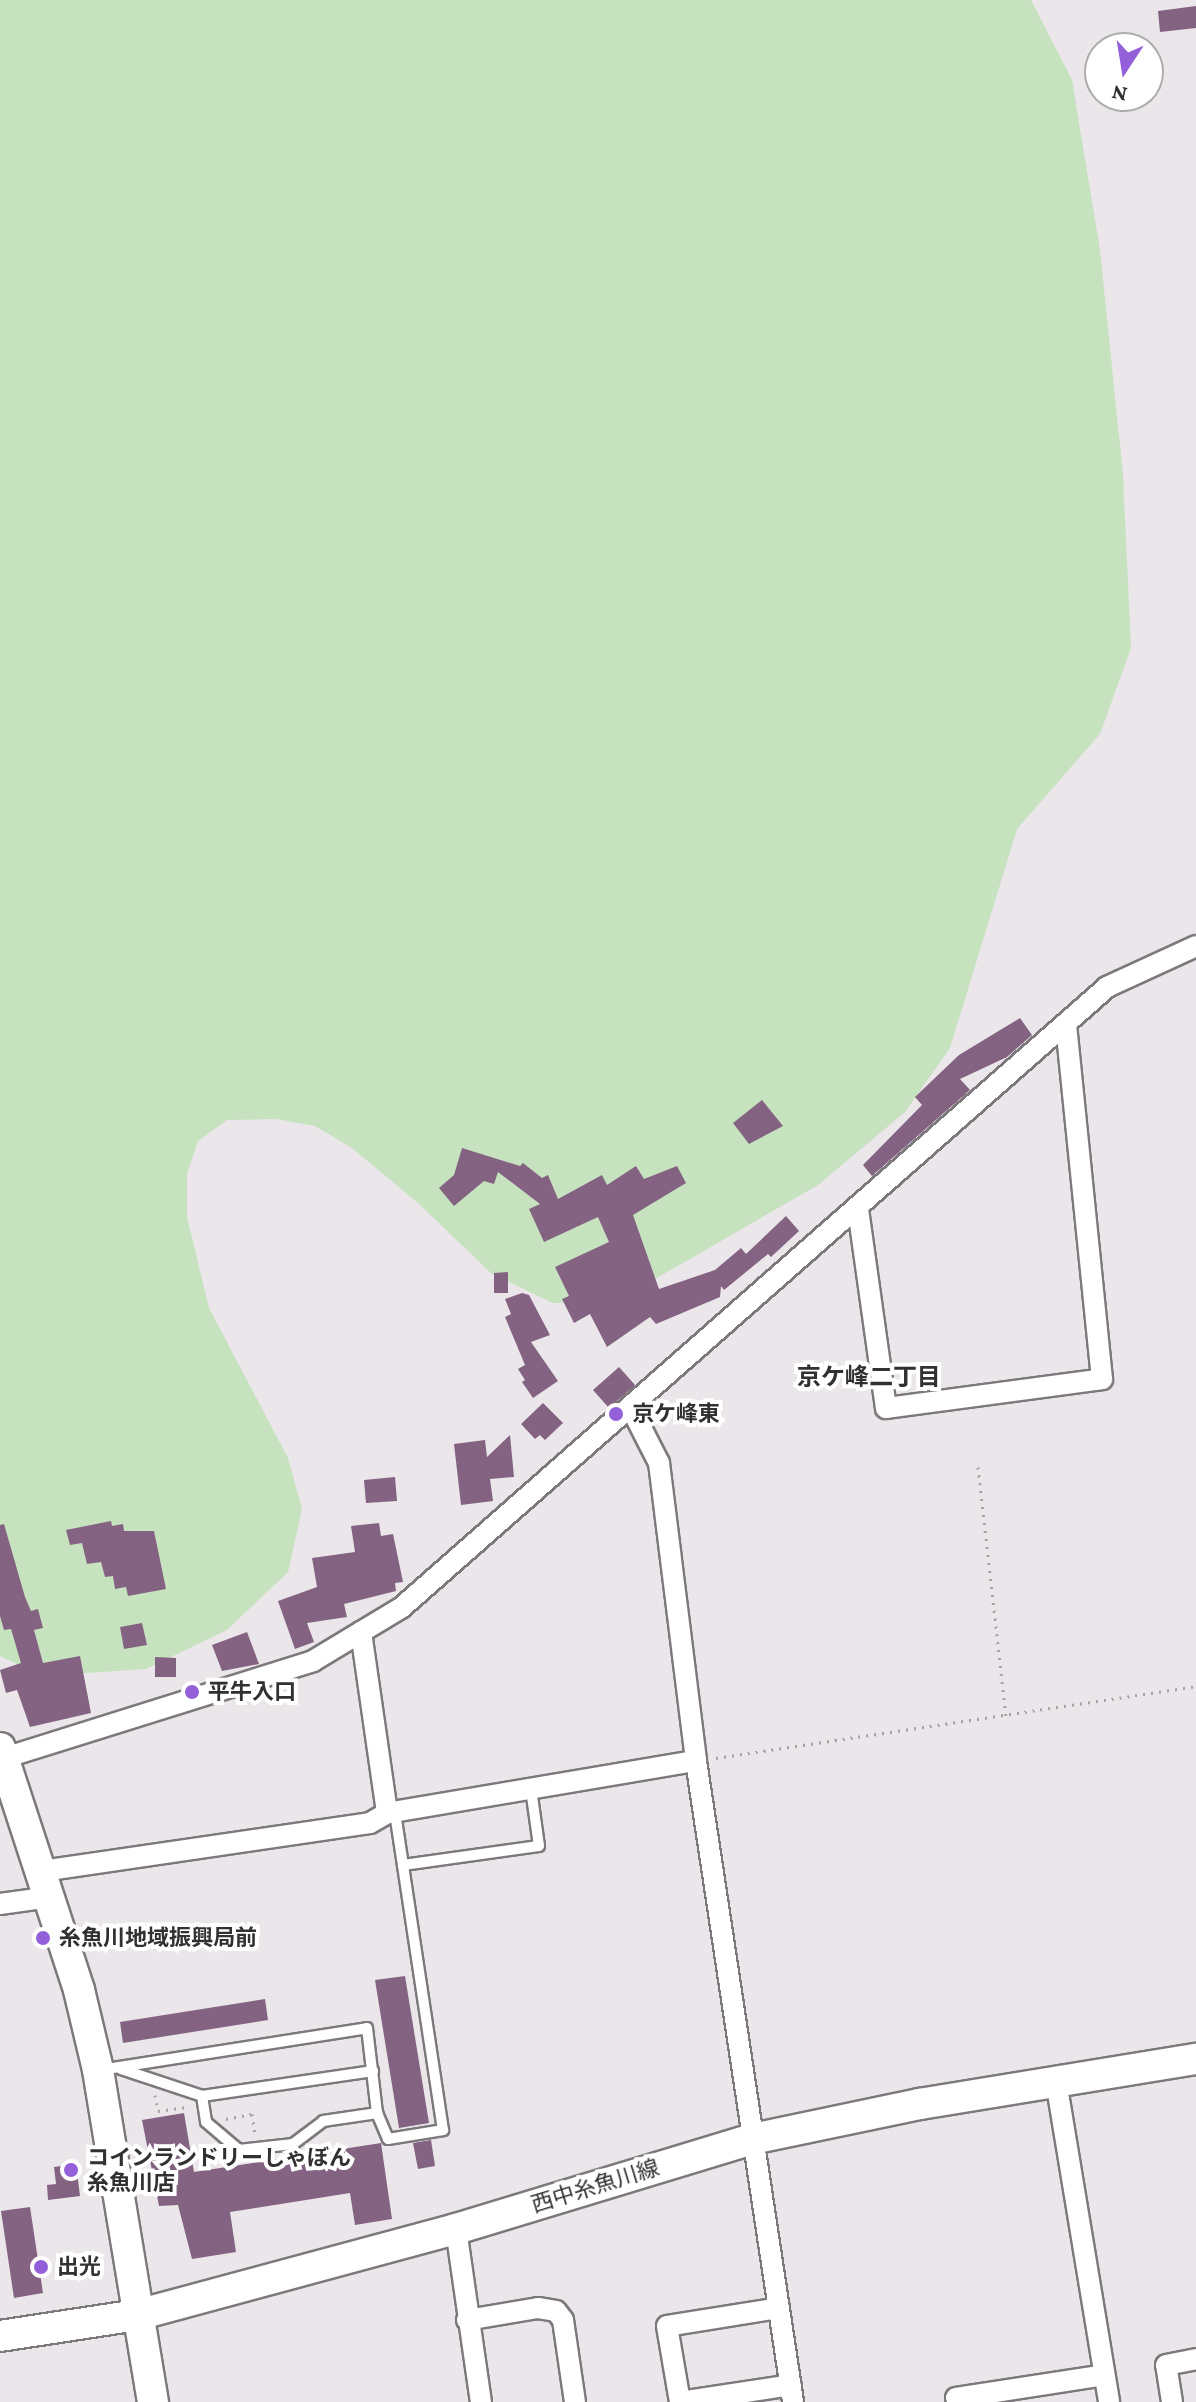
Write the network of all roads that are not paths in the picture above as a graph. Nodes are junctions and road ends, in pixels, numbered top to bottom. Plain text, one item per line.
1 (1196, 946) edge
2 (1066, 1024) junction
3 (858, 1209) junction
4 (632, 1410) junction
5 (361, 1632) junction
6 (2, 1753) edge
7 (696, 1761) junction
8 (531, 1789) junction
9 (391, 1812) junction
10 (403, 1865) junction
11 (46, 1884) junction
12 (0, 1904) edge
13 (1196, 2059) edge
14 (107, 2069) junction
15 (373, 2071) junction
16 (1056, 2081) junction
17 (202, 2096) junction
18 (377, 2113) junction
19 (752, 2139) junction
20 (456, 2229) junction
21 (779, 2308) junction
22 (137, 2315) junction
23 (467, 2320) junction
24 (0, 2336) edge
25 (1196, 2359) edge
26 (1104, 2375) junction
27 (792, 2394) edge
28 (956, 2398) dead end
29 (153, 2402) edge
30 (481, 2402) edge
31 (575, 2402) edge
32 (1109, 2402) edge
33 (1172, 2402) edge

1 - 2 street
2 - 3 street
2 - 3 street
3 - 4 street
4 - 5 street
4 - 7 street
5 - 6 street
5 - 9 street
6 - 11 main road
7 - 8 street
7 - 19 street
8 - 9 street
8 - 10 lane
9 - 10 lane
9 - 11 street
10 - 18 lane
11 - 12 street
11 - 14 main road
13 - 16 main road, 西中糸魚川線
14 - 15 lane
14 - 17 lane
14 - 22 main road
15 - 17 lane
15 - 18 lane
16 - 19 main road, 西中糸魚川線
16 - 26 street
17 - 18 lane
19 - 20 main road, 西中糸魚川線
19 - 21 street
20 - 22 main road, 西中糸魚川線
20 - 23 street
21 - 27 street
21 - 27 street
22 - 24 main road, 西中糸魚川線
22 - 29 main road
23 - 30 street
23 - 31 street
25 - 33 street
26 - 28 street
26 - 32 street

